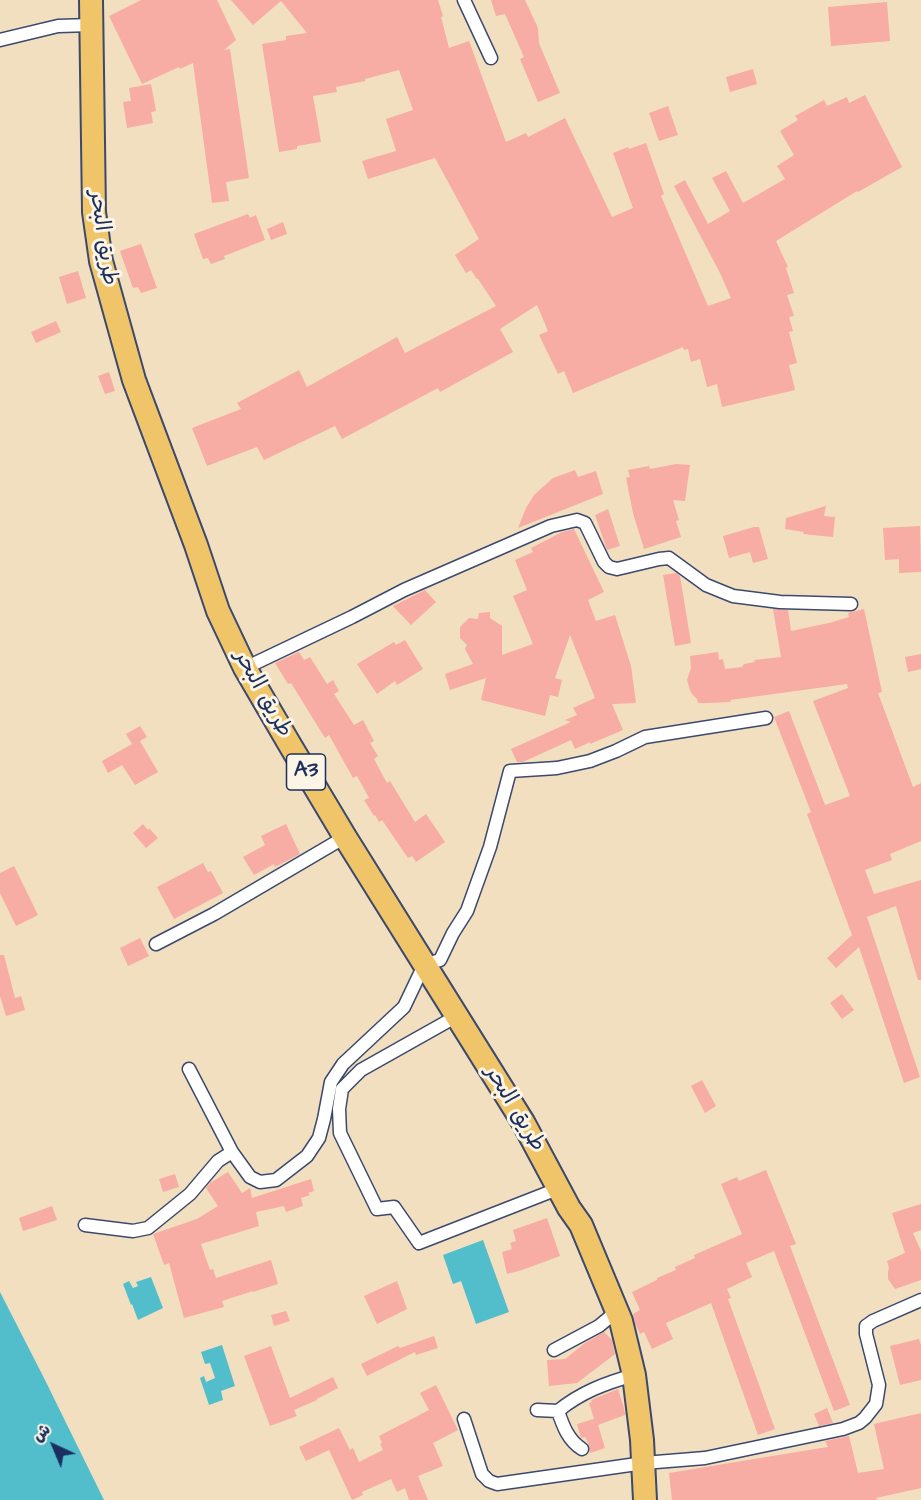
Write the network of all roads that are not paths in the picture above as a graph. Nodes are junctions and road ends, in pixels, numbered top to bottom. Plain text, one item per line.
1 (91, 0) edge
2 (464, 0) edge
3 (91, 26) junction
4 (0, 40) edge
5 (491, 58) dead end
6 (851, 604) dead end
7 (245, 668) junction
8 (766, 718) dead end
9 (345, 837) junction
10 (156, 944) dead end
11 (424, 965) junction
12 (457, 1016) junction
13 (189, 1069) dead end
14 (232, 1152) junction
15 (560, 1188) junction
16 (86, 1225) dead end
17 (921, 1300) edge
18 (617, 1311) junction
19 (554, 1350) dead end
20 (634, 1375) junction
21 (537, 1410) dead end
22 (558, 1411) junction
23 (464, 1419) dead end
24 (582, 1449) dead end
25 (644, 1463) junction
26 (645, 1500) edge

1 - 3 highway, طريق البحر / A3
2 - 5 street
3 - 4 street
3 - 7 highway, طريق البحر / A3
6 - 7 street
7 - 9 highway, طريق البحر / A3
8 - 11 street
9 - 10 street
9 - 11 highway, طريق البحر / A3
11 - 12 highway, طريق البحر / A3
11 - 14 street
12 - 15 highway, طريق البحر / A3
12 - 15 street
13 - 14 street
14 - 16 street
15 - 18 highway, طريق البحر / A3
17 - 25 street
18 - 19 street
18 - 20 highway, طريق البحر / A3
20 - 22 street
20 - 25 highway, طريق البحر / A3
21 - 22 street
22 - 24 street
23 - 25 street
25 - 26 highway, طريق البحر / A3

